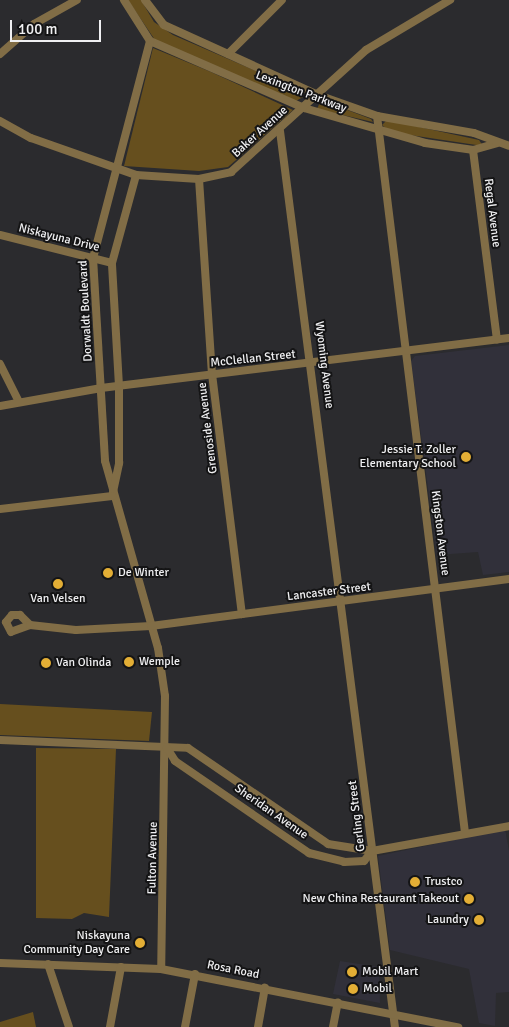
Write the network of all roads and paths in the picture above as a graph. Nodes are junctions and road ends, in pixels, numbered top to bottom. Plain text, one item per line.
1 (77, 0) edge
2 (124, 0) edge
3 (145, 0) edge
4 (282, 0) edge
5 (450, 0) edge
6 (150, 41) junction
7 (0, 54) edge
8 (228, 54) junction
9 (318, 95) junction
10 (304, 108) junction
11 (377, 116) junction
12 (0, 121) edge
13 (280, 131) junction
14 (377, 131) junction
15 (496, 143) junction
16 (509, 146) edge
17 (473, 150) junction
18 (118, 170) junction
19 (136, 175) junction
20 (199, 179) junction
21 (0, 235) edge
22 (93, 258) junction
23 (112, 263) junction
24 (509, 338) edge
25 (497, 339) junction
26 (406, 351) junction
27 (312, 363) junction
28 (0, 364) edge
29 (212, 374) junction
30 (119, 386) junction
31 (101, 388) junction
32 (19, 402) junction
33 (0, 406) edge
34 (112, 496) junction
35 (0, 509) edge
36 (509, 579) edge
37 (436, 588) junction
38 (342, 602) junction
39 (242, 614) junction
40 (30, 624) dead end
41 (151, 626) junction
42 (0, 740) edge
43 (166, 747) junction
44 (509, 826) edge
45 (465, 833) junction
46 (372, 851) junction
47 (0, 963) edge
48 (48, 964) junction
49 (121, 967) junction
50 (161, 969) junction
51 (195, 974) junction
52 (265, 988) junction
53 (338, 1002) junction
54 (393, 1012) junction
55 (69, 1027) edge
56 (110, 1027) edge
57 (185, 1027) edge
58 (258, 1027) edge
59 (333, 1027) edge
60 (395, 1027) edge
61 (458, 1027) edge

1 - 7 street
2 - 6 street
3 - 8 street, Lexington Parkway
4 - 8 street
5 - 9 street, Baker Avenue
6 - 10 street, Lexington Parkway
6 - 18 street, Dorwaldt Boulevard
8 - 9 street, Lexington Parkway
9 - 10 street, Baker Avenue
9 - 11 street, Lexington Parkway
10 - 13 street, Baker Avenue
10 - 14 street, Lexington Parkway
11 - 14 street, Kingston Avenue
11 - 15 street, Lexington Parkway
12 - 18 street, Baker Avenue
13 - 20 street, Baker Avenue
13 - 27 street, Wyoming Avenue
14 - 17 street, Lexington Parkway
14 - 26 street, Kingston Avenue
15 - 16 street, Lexington Parkway
15 - 17 street, Lexington Parkway
17 - 25 street, Regal Avenue
18 - 19 street, Baker Avenue
18 - 22 street, Dorwaldt Boulevard
19 - 20 street, Baker Avenue
19 - 23 street
20 - 29 street, Grenoside Avenue
21 - 22 street, Niskayuna Drive
22 - 23 street, Niskayuna Drive
22 - 31 street, Dorwaldt Boulevard
23 - 30 street
24 - 25 street, McClellan Street
25 - 26 street, McClellan Street
26 - 27 street, McClellan Street
26 - 37 street, Kingston Avenue
27 - 29 street, McClellan Street
27 - 38 street, Wyoming Avenue
28 - 32 street
29 - 30 street, McClellan Street
29 - 39 street, Grenoside Avenue
30 - 31 street, McClellan Street
30 - 34 street
31 - 32 street, McClellan Street
31 - 34 street, Dorwaldt Boulevard
32 - 33 street, McClellan Street
34 - 35 street
34 - 41 street, Dorwaldt Boulevard
36 - 37 street, Lancaster Street
37 - 38 street, Lancaster Street
37 - 45 street, Kingston Avenue
38 - 39 street, Lancaster Street
38 - 46 street, Gerling Street
39 - 41 street, Lancaster Street
40 - 41 street, Lancaster Street
41 - 43 street, Dorwaldt Boulevard
42 - 43 street, Sheridan Avenue
43 - 46 street, Sheridan Avenue
43 - 46 street, Sheridan Avenue
43 - 50 street, Fulton Avenue
44 - 45 street, Sheridan Avenue
45 - 46 street, Sheridan Avenue
46 - 54 street, Gerling Street
47 - 48 street, Rosa Road
48 - 49 street, Rosa Road
48 - 55 street
49 - 50 street, Rosa Road
49 - 56 street
50 - 51 street, Rosa Road
51 - 52 street, Rosa Road
51 - 57 street
52 - 53 street, Rosa Road
52 - 58 street
53 - 54 street, Rosa Road
53 - 59 street
54 - 60 street, Gerling Street
54 - 61 street, Rosa Road

